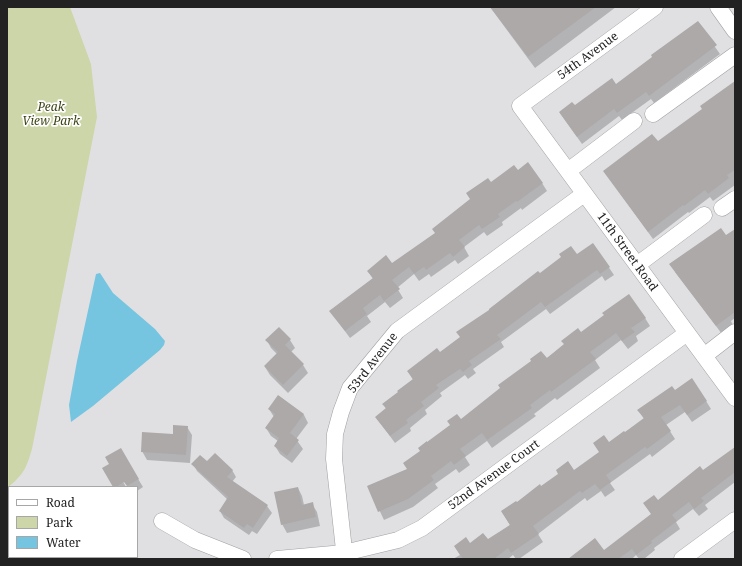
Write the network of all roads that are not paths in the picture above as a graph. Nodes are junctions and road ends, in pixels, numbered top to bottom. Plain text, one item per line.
1 (655, 7) edge
2 (718, 7) edge
3 (735, 31) edge
4 (735, 55) edge
5 (520, 106) joint
6 (654, 114) dead end
7 (634, 121) dead end
8 (568, 171) junction
9 (584, 194) junction
10 (735, 199) edge
11 (722, 208) dead end
12 (704, 215) dead end
13 (637, 265) junction
14 (735, 332) edge
15 (687, 333) junction
16 (704, 356) junction
17 (735, 398) edge
18 (735, 520) edge
19 (162, 521) dead end
20 (344, 556) edge
21 (243, 559) edge
22 (277, 559) edge
23 (682, 559) edge

1 - 5 street, 54th Avenue
2 - 3 street
4 - 6 street
5 - 8 street, 11th Street Road
7 - 8 street
8 - 9 street, 11th Street Road
9 - 13 street, 11th Street Road
9 - 20 street, 53rd Avenue
10 - 11 street
12 - 13 street
13 - 15 street, 11th Street Road
14 - 16 street
15 - 16 street, 11th Street Road
15 - 20 street, 52nd Avenue Court
16 - 17 street, 11th Street Road
18 - 23 street
19 - 21 street
20 - 22 street, 52nd Avenue Court

